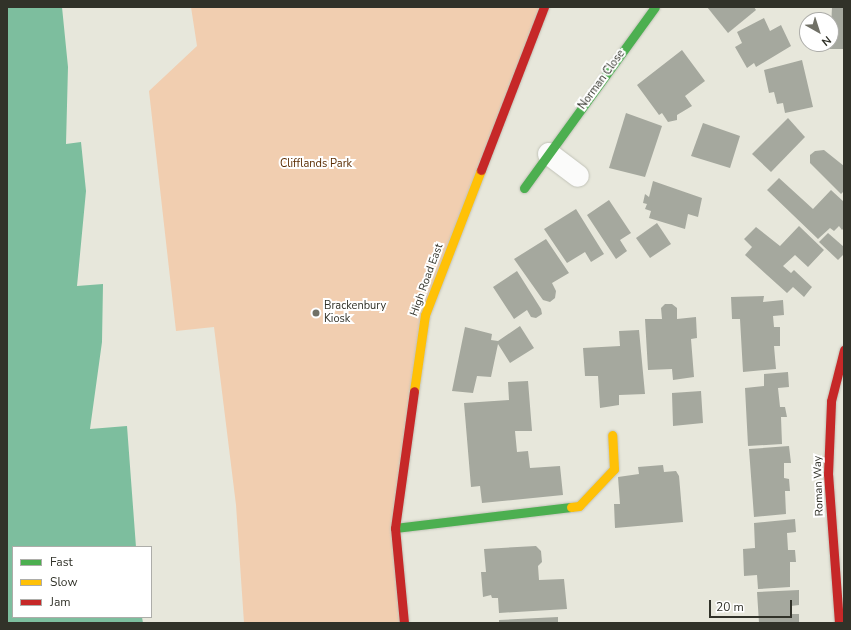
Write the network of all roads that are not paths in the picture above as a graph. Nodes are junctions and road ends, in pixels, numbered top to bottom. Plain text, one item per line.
1 (544, 7) edge
2 (655, 7) edge
3 (549, 154) junction
4 (578, 176) dead end
5 (524, 188) dead end
6 (844, 350) edge
7 (612, 435) dead end
8 (395, 528) junction
9 (840, 583) edge
10 (404, 623) edge
11 (839, 623) edge

1 - 8 street, High Road East
2 - 3 street, Norman Close
3 - 4 street
3 - 5 street, Norman Close
6 - 9 street, Roman Way
7 - 8 street
8 - 10 street, High Road East
9 - 11 street, Roman Way

